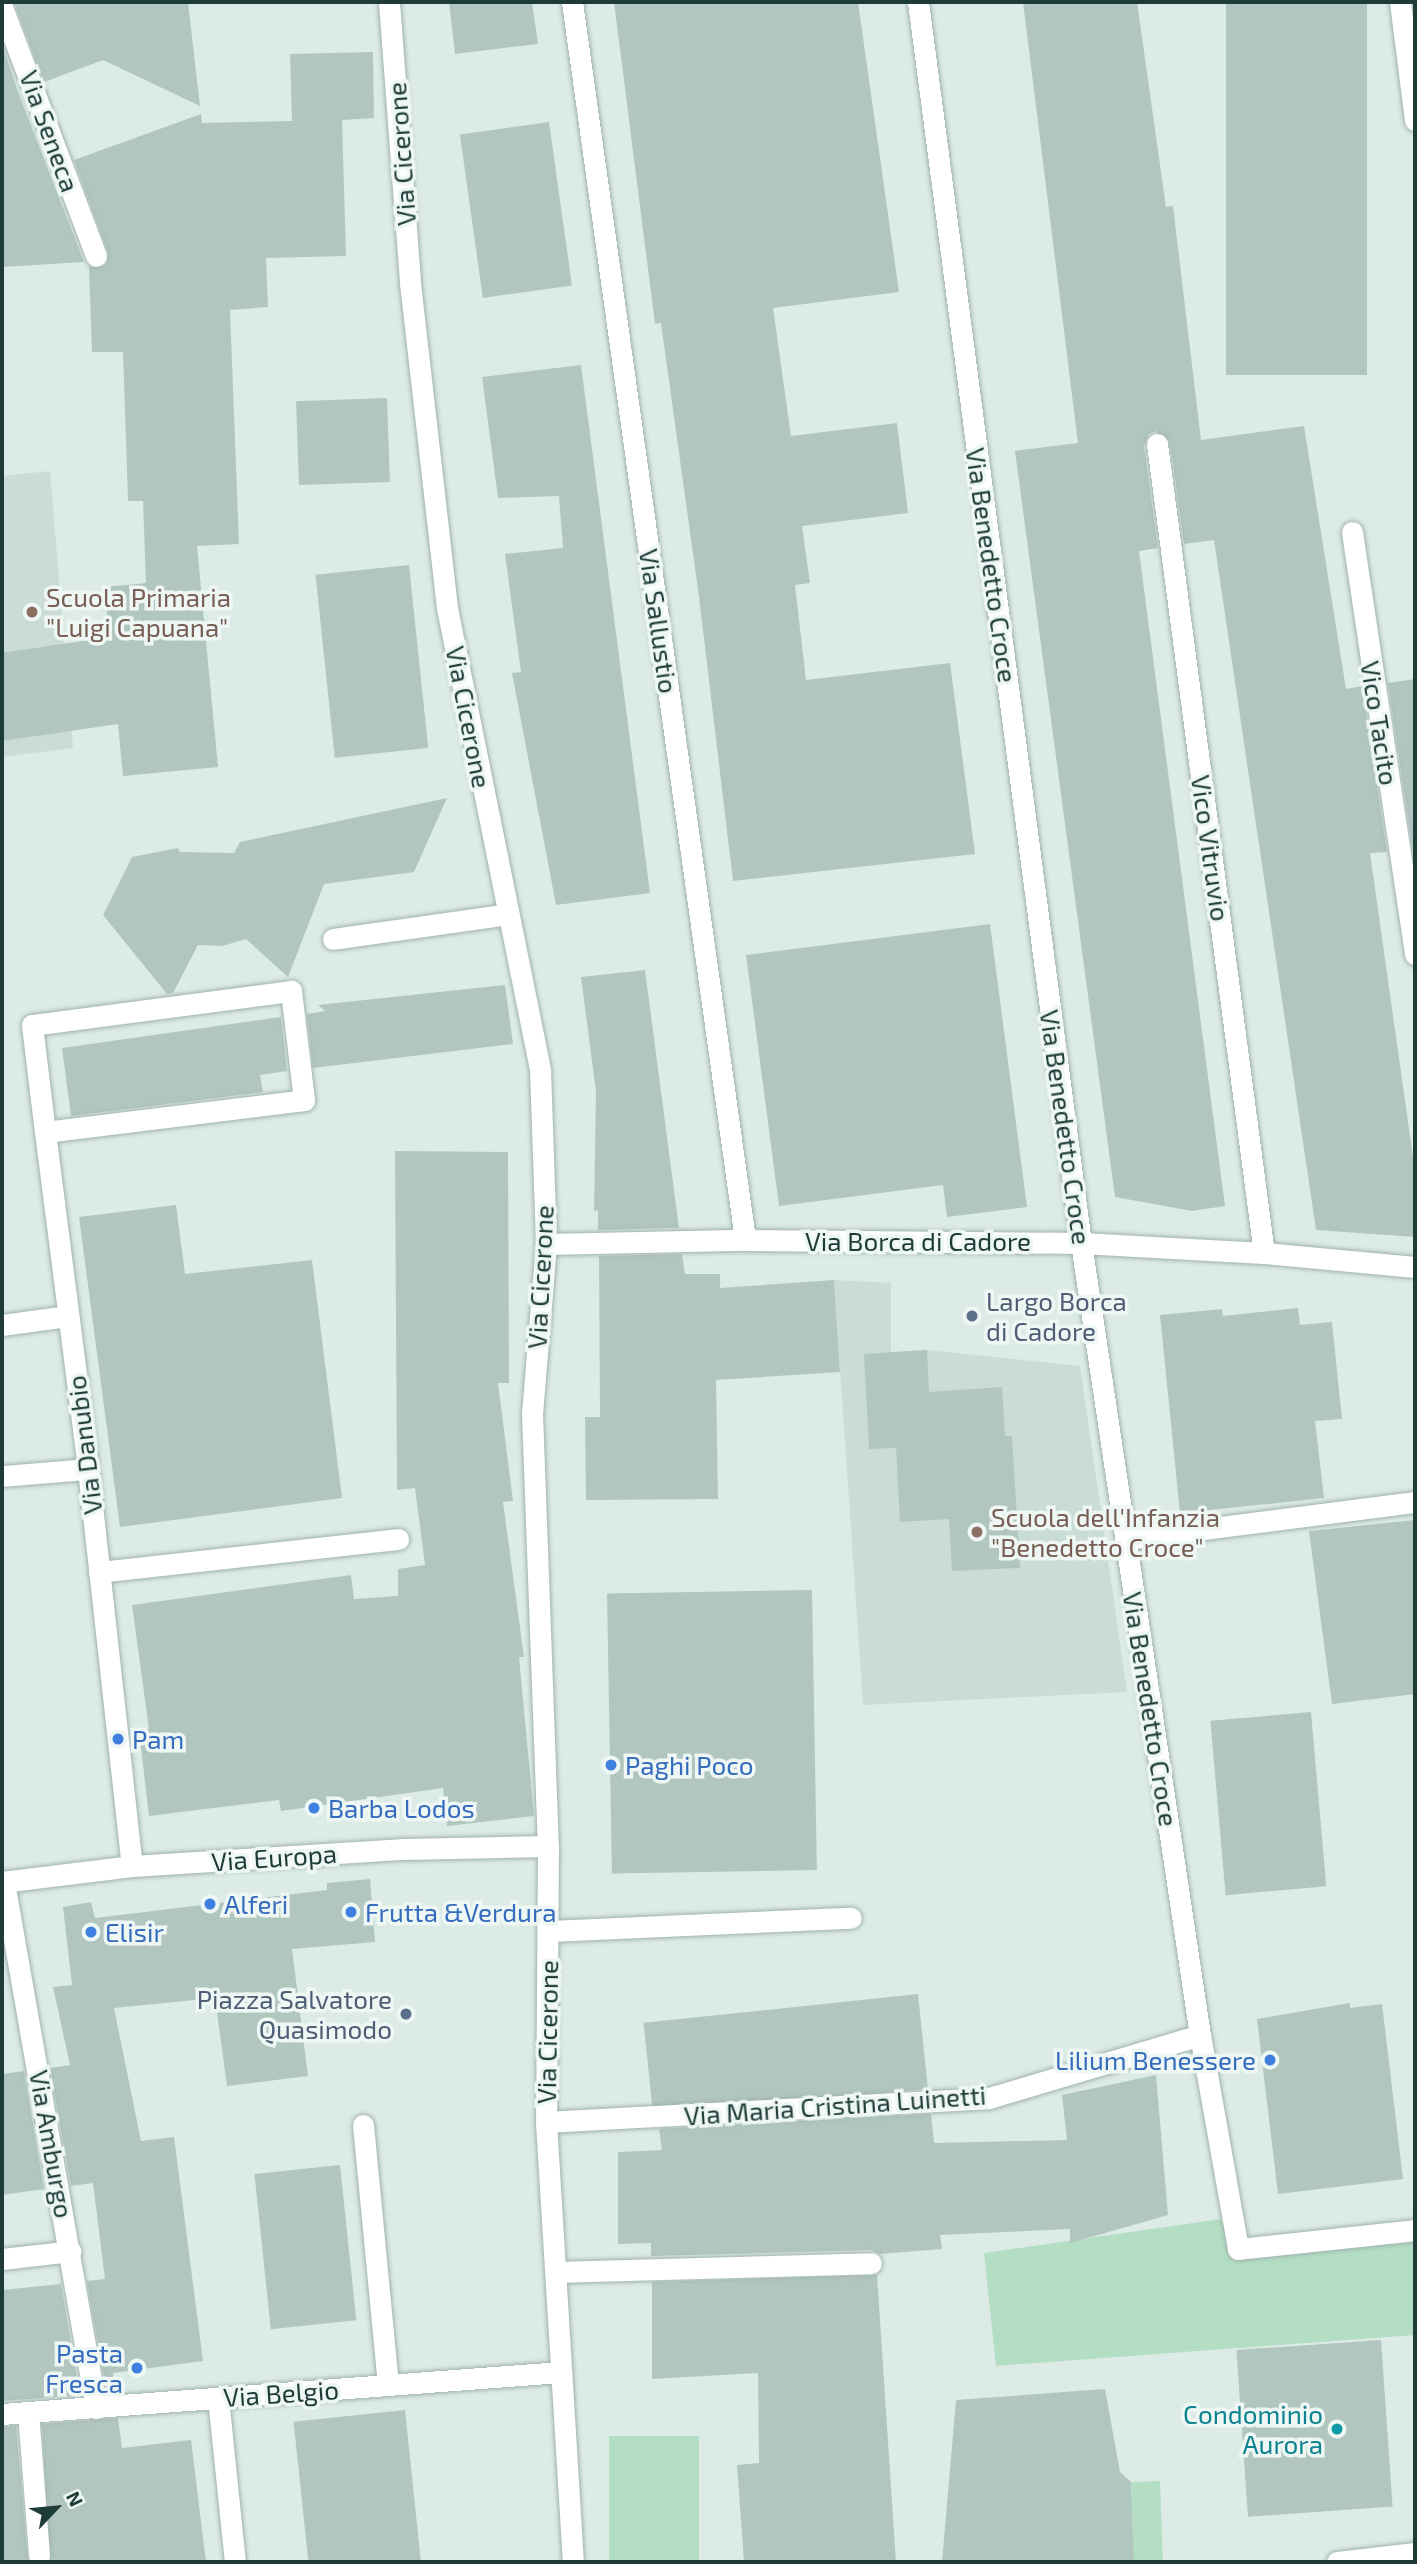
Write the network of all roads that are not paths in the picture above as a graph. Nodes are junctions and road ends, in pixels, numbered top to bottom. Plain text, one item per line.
1 (389, 2) edge
2 (572, 2) edge
3 (918, 2) edge
4 (1400, 2) edge
5 (2, 6) edge
6 (1415, 120) edge
7 (96, 256) dead end
8 (1157, 444) dead end
9 (1352, 533) dead end
10 (508, 914) junction
11 (333, 939) dead end
12 (1415, 954) edge
13 (45, 1132) junction
14 (745, 1240) junction
15 (1081, 1243) junction
16 (546, 1244) junction
17 (1264, 1252) junction
18 (1415, 1267) edge
19 (68, 1316) junction
20 (2, 1325) edge
21 (88, 1469) junction
22 (2, 1476) edge
23 (1415, 1502) edge
24 (398, 1539) dead end
25 (1126, 1539) junction
26 (99, 1572) junction
27 (548, 1846) junction
28 (132, 1866) junction
29 (3, 1882) edge
30 (851, 1918) dead end
31 (548, 1931) junction
32 (1200, 2035) junction
33 (546, 2122) junction
34 (363, 2125) dead end
35 (1415, 2230) edge
36 (71, 2251) junction
37 (2, 2259) edge
38 (871, 2263) dead end
39 (555, 2272) junction
40 (561, 2372) junction
41 (388, 2385) junction
42 (218, 2398) junction
43 (96, 2408) junction
44 (28, 2412) junction
45 (2, 2414) edge
46 (1415, 2553) edge
47 (39, 2556) dead end
48 (235, 2562) edge
49 (573, 2562) edge
50 (1337, 2562) edge

1 - 10 street, Via Cicerone
2 - 14 street, Via Sallustio
3 - 15 street, Via Benedetto Croce
4 - 6 street
5 - 7 street, Via Seneca
8 - 17 street, Vico Vitruvio
9 - 12 street, Vico Tacito
10 - 11 street
10 - 16 street, Via Cicerone
13 - 13 street, Via Danubio
13 - 19 street, Via Danubio
14 - 15 street, Via Borca di Cadore
14 - 16 street, Via Borca di Cadore
15 - 17 street, Via Borca di Cadore
15 - 25 street, Via Benedetto Croce
16 - 27 street, Via Cicerone
17 - 18 street, Via Borca di Cadore
19 - 20 street
19 - 21 street, Via Danubio
21 - 22 street
21 - 26 street, Via Danubio
23 - 25 street
24 - 26 street
25 - 32 street, Via Benedetto Croce
26 - 28 street, Via Danubio
27 - 28 street, Via Europa
27 - 31 street, Via Cicerone
28 - 29 street, Via Europa
29 - 36 street, Via Amburgo
30 - 31 street
31 - 33 street, Via Cicerone
32 - 33 street, Via Maria Cristina Luinetti
32 - 35 street, Via Benedetto Croce
33 - 39 street, Via Cicerone
34 - 41 street
36 - 37 street
36 - 43 street, Via Amburgo
38 - 39 street
39 - 40 street, Via Cicerone
40 - 41 street, Via Belgio
40 - 49 street, Via Cicerone
41 - 42 street, Via Belgio
42 - 43 street, Via Belgio
42 - 48 street
43 - 44 street, Via Belgio
44 - 45 street, Via Belgio
44 - 47 street
46 - 50 street

